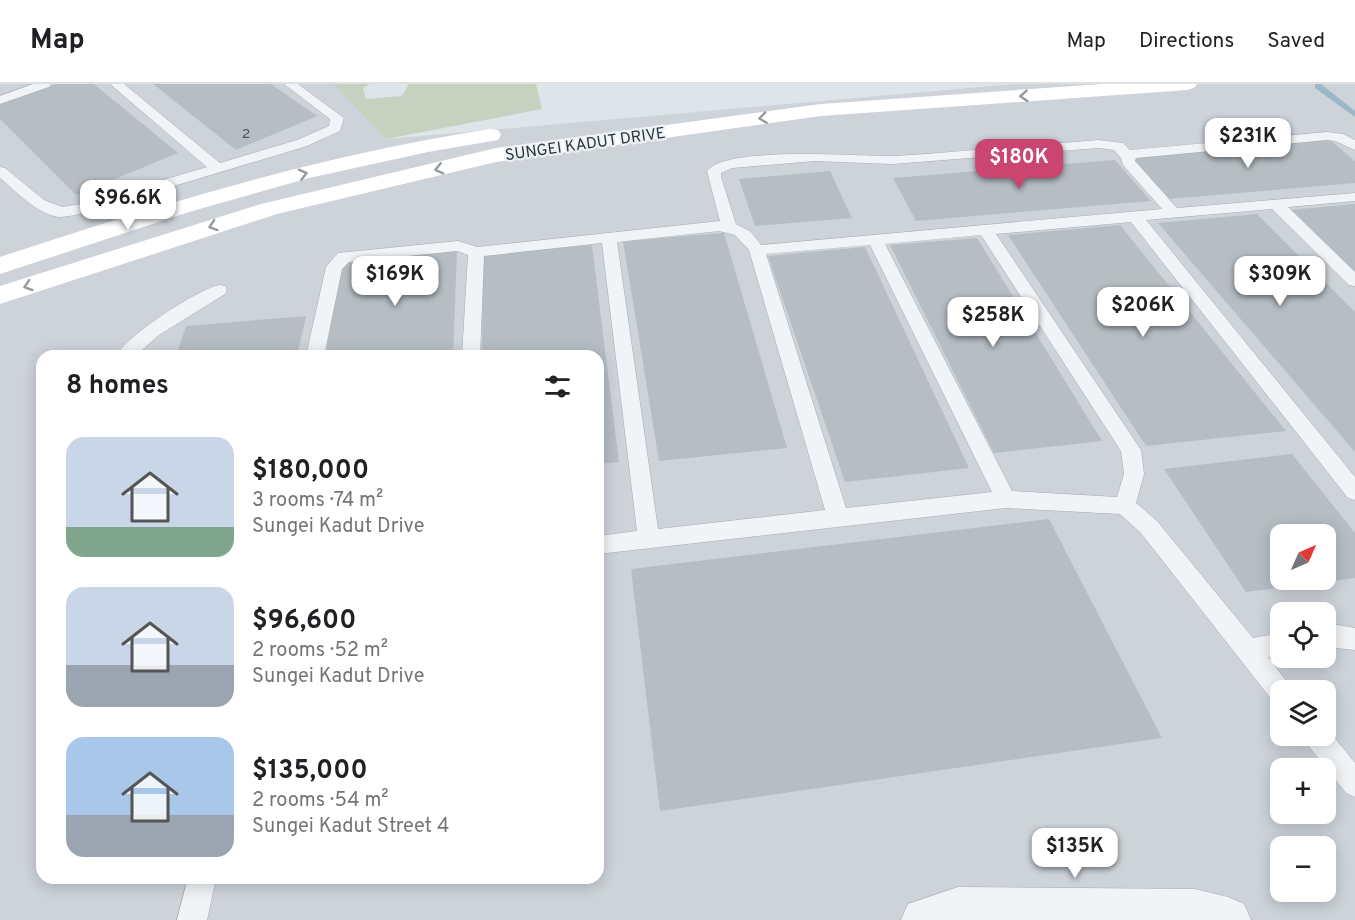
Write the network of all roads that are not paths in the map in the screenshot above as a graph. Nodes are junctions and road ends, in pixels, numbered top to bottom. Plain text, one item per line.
1 (45, 84) edge
2 (116, 84) edge
3 (291, 84) edge
4 (931, 84) edge
5 (1187, 84) edge
6 (0, 100) edge
7 (720, 104) dead end
8 (505, 133) dead end
9 (1355, 146) edge
10 (1128, 156) junction
11 (218, 169) junction
12 (0, 171) edge
13 (1355, 197) edge
14 (1276, 204) junction
15 (1173, 213) junction
16 (1135, 217) junction
17 (729, 226) junction
18 (986, 230) junction
19 (609, 239) junction
20 (875, 239) junction
21 (757, 250) junction
22 (476, 252) junction
23 (0, 266) edge
24 (1355, 281) edge
25 (219, 290) dead end
26 (0, 295) edge
27 (127, 350) edge
28 (316, 350) edge
29 (471, 350) edge
30 (1355, 492) edge
31 (1006, 500) junction
32 (1125, 506) junction
33 (838, 518) junction
34 (650, 540) junction
35 (604, 544) edge
36 (1336, 635) edge
37 (1355, 639) edge
38 (1270, 646) edge
39 (1248, 650) junction
40 (1272, 680) edge
41 (1325, 746) edge
42 (1355, 784) edge
43 (201, 884) edge
44 (192, 920) edge
45 (924, 920) edge
46 (1228, 920) edge

1 - 6 lane
2 - 11 lane
3 - 11 lane
4 - 7 main road
5 -> 26 main road, SUNGEI KADUT DRIVE
23 -> 8 main road, SUNGEI KADUT DRIVE
9 - 10 lane
10 - 15 lane
10 - 17 lane
11 - 12 lane
13 - 14 lane
14 - 15 lane
14 - 24 lane
15 - 16 lane
16 - 18 lane
16 - 30 lane
17 - 19 lane
17 - 21 lane
18 - 20 lane
18 - 32 lane
19 - 22 lane
19 - 34 lane
20 - 21 lane
20 - 31 lane
21 - 33 lane
22 - 28 lane
22 - 29 lane
25 - 27 lane
31 - 32 lane
31 - 33 lane
32 - 39 lane
33 - 34 lane
34 - 35 lane
36 - 37 lane
38 - 39 lane
39 - 40 lane
41 - 42 lane
43 - 44 lane
45 - 46 street

